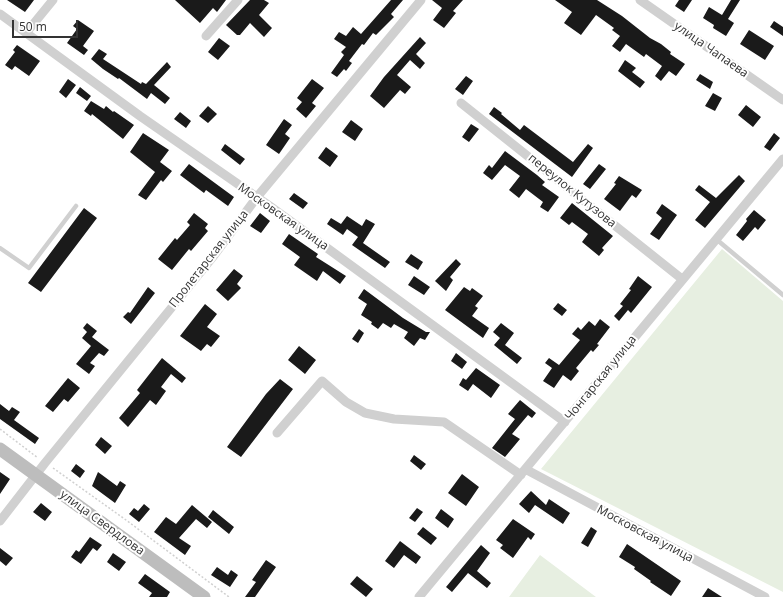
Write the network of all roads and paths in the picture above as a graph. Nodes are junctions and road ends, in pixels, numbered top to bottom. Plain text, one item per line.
1 (53, 0) edge
2 (238, 0) edge
3 (421, 0) edge
4 (640, 0) edge
5 (0, 14) edge
6 (26, 33) junction
7 (206, 36) dead end
8 (783, 100) edge
9 (461, 103) dead end
10 (783, 159) edge
11 (257, 197) junction
12 (76, 206) dead end
13 (716, 239) junction
14 (0, 248) edge
15 (682, 280) junction
16 (783, 295) edge
17 (565, 422) junction
18 (0, 429) edge
19 (277, 432) dead end
20 (0, 449) edge
21 (45, 463) junction
22 (524, 472) junction
23 (36, 475) junction
24 (0, 521) edge
25 (204, 597) edge
26 (229, 597) edge
27 (419, 597) edge
28 (765, 597) edge

1 - 6 street
2 - 7 street
3 - 11 street, Пролетарская улица
4 - 8 street, улица Чапаева
5 - 6 street, Московская улица
6 - 11 street, Московская улица
9 - 15 street, переулок Кутузова
10 - 13 street, Чонгарская улица
11 - 17 street, Московская улица
11 - 21 street, Пролетарская улица
12 - 14 lane
13 - 15 street, Чонгарская улица
13 - 16 lane
15 - 17 street, Чонгарская улица
17 - 22 street, Чонгарская улица
18 - 21 path
19 - 22 street, Московская улица
20 - 23 street, улица Свердлова
21 - 23 street, Пролетарская улица
21 - 26 path
22 - 27 street, Чонгарская улица
22 - 28 street, Московская улица
23 - 24 street, Пролетарская улица
23 - 25 street, улица Свердлова

